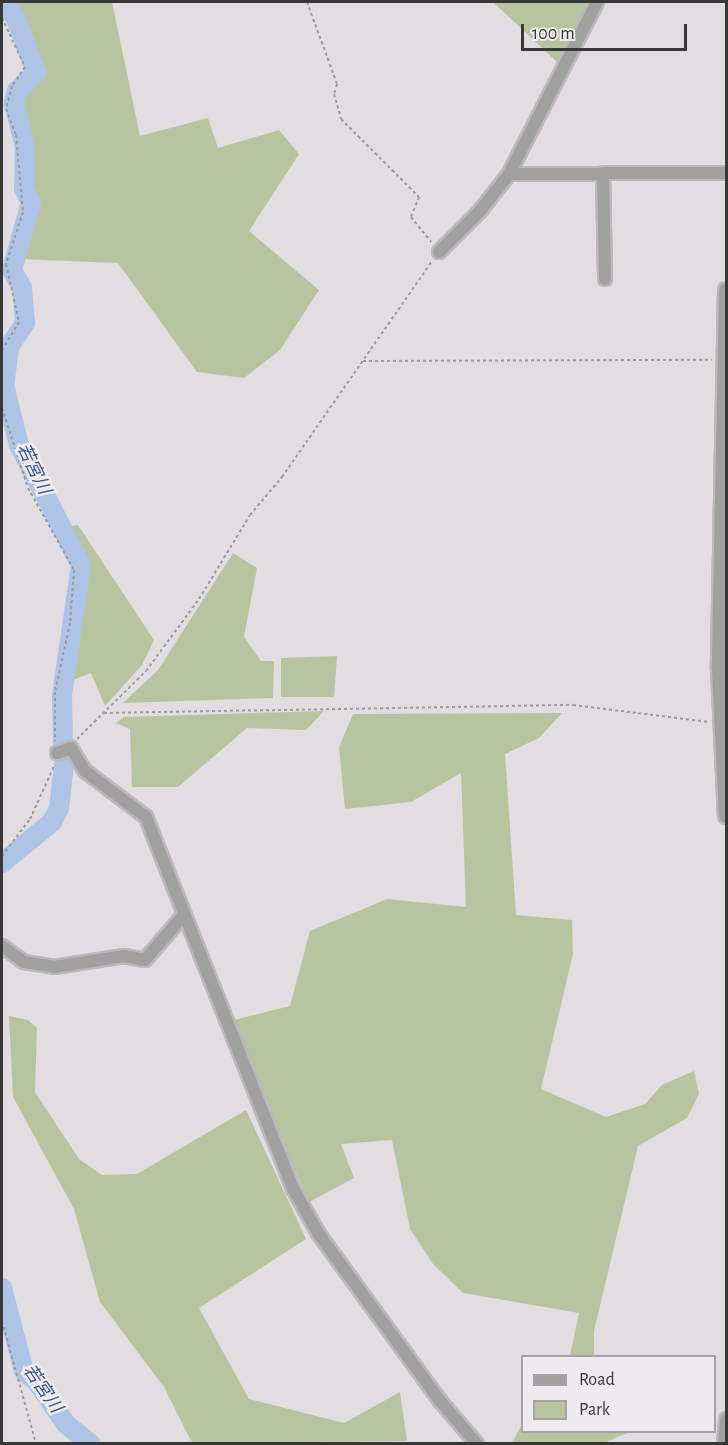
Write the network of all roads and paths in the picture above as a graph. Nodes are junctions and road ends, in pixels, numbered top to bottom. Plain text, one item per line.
1 (307, 2) edge
2 (597, 2) edge
3 (2, 18) edge
4 (603, 173) junction
5 (726, 173) edge
6 (508, 174) junction
7 (439, 252) junction
8 (605, 279) dead end
9 (726, 290) edge
10 (2, 350) edge
11 (725, 360) junction
12 (363, 361) junction
13 (2, 408) edge
14 (104, 713) junction
15 (724, 724) edge
16 (70, 748) junction
17 (57, 753) junction
18 (726, 814) edge
19 (2, 856) edge
20 (182, 917) junction
21 (2, 946) edge
22 (2, 1321) edge
23 (726, 1419) edge
24 (36, 1443) edge
25 (477, 1443) edge
26 (724, 1443) edge

1 - 7 path
2 - 6 street
3 - 10 path
4 - 5 street
4 - 6 street
4 - 8 street
6 - 7 street
7 - 12 path
9 - 11 street
11 - 12 path
11 - 15 street
12 - 14 path
13 - 17 path
14 - 15 path
14 - 16 path
15 - 18 street
16 - 17 street
16 - 20 street
17 - 19 path
20 - 21 street
20 - 25 street
22 - 24 path
23 - 26 street

